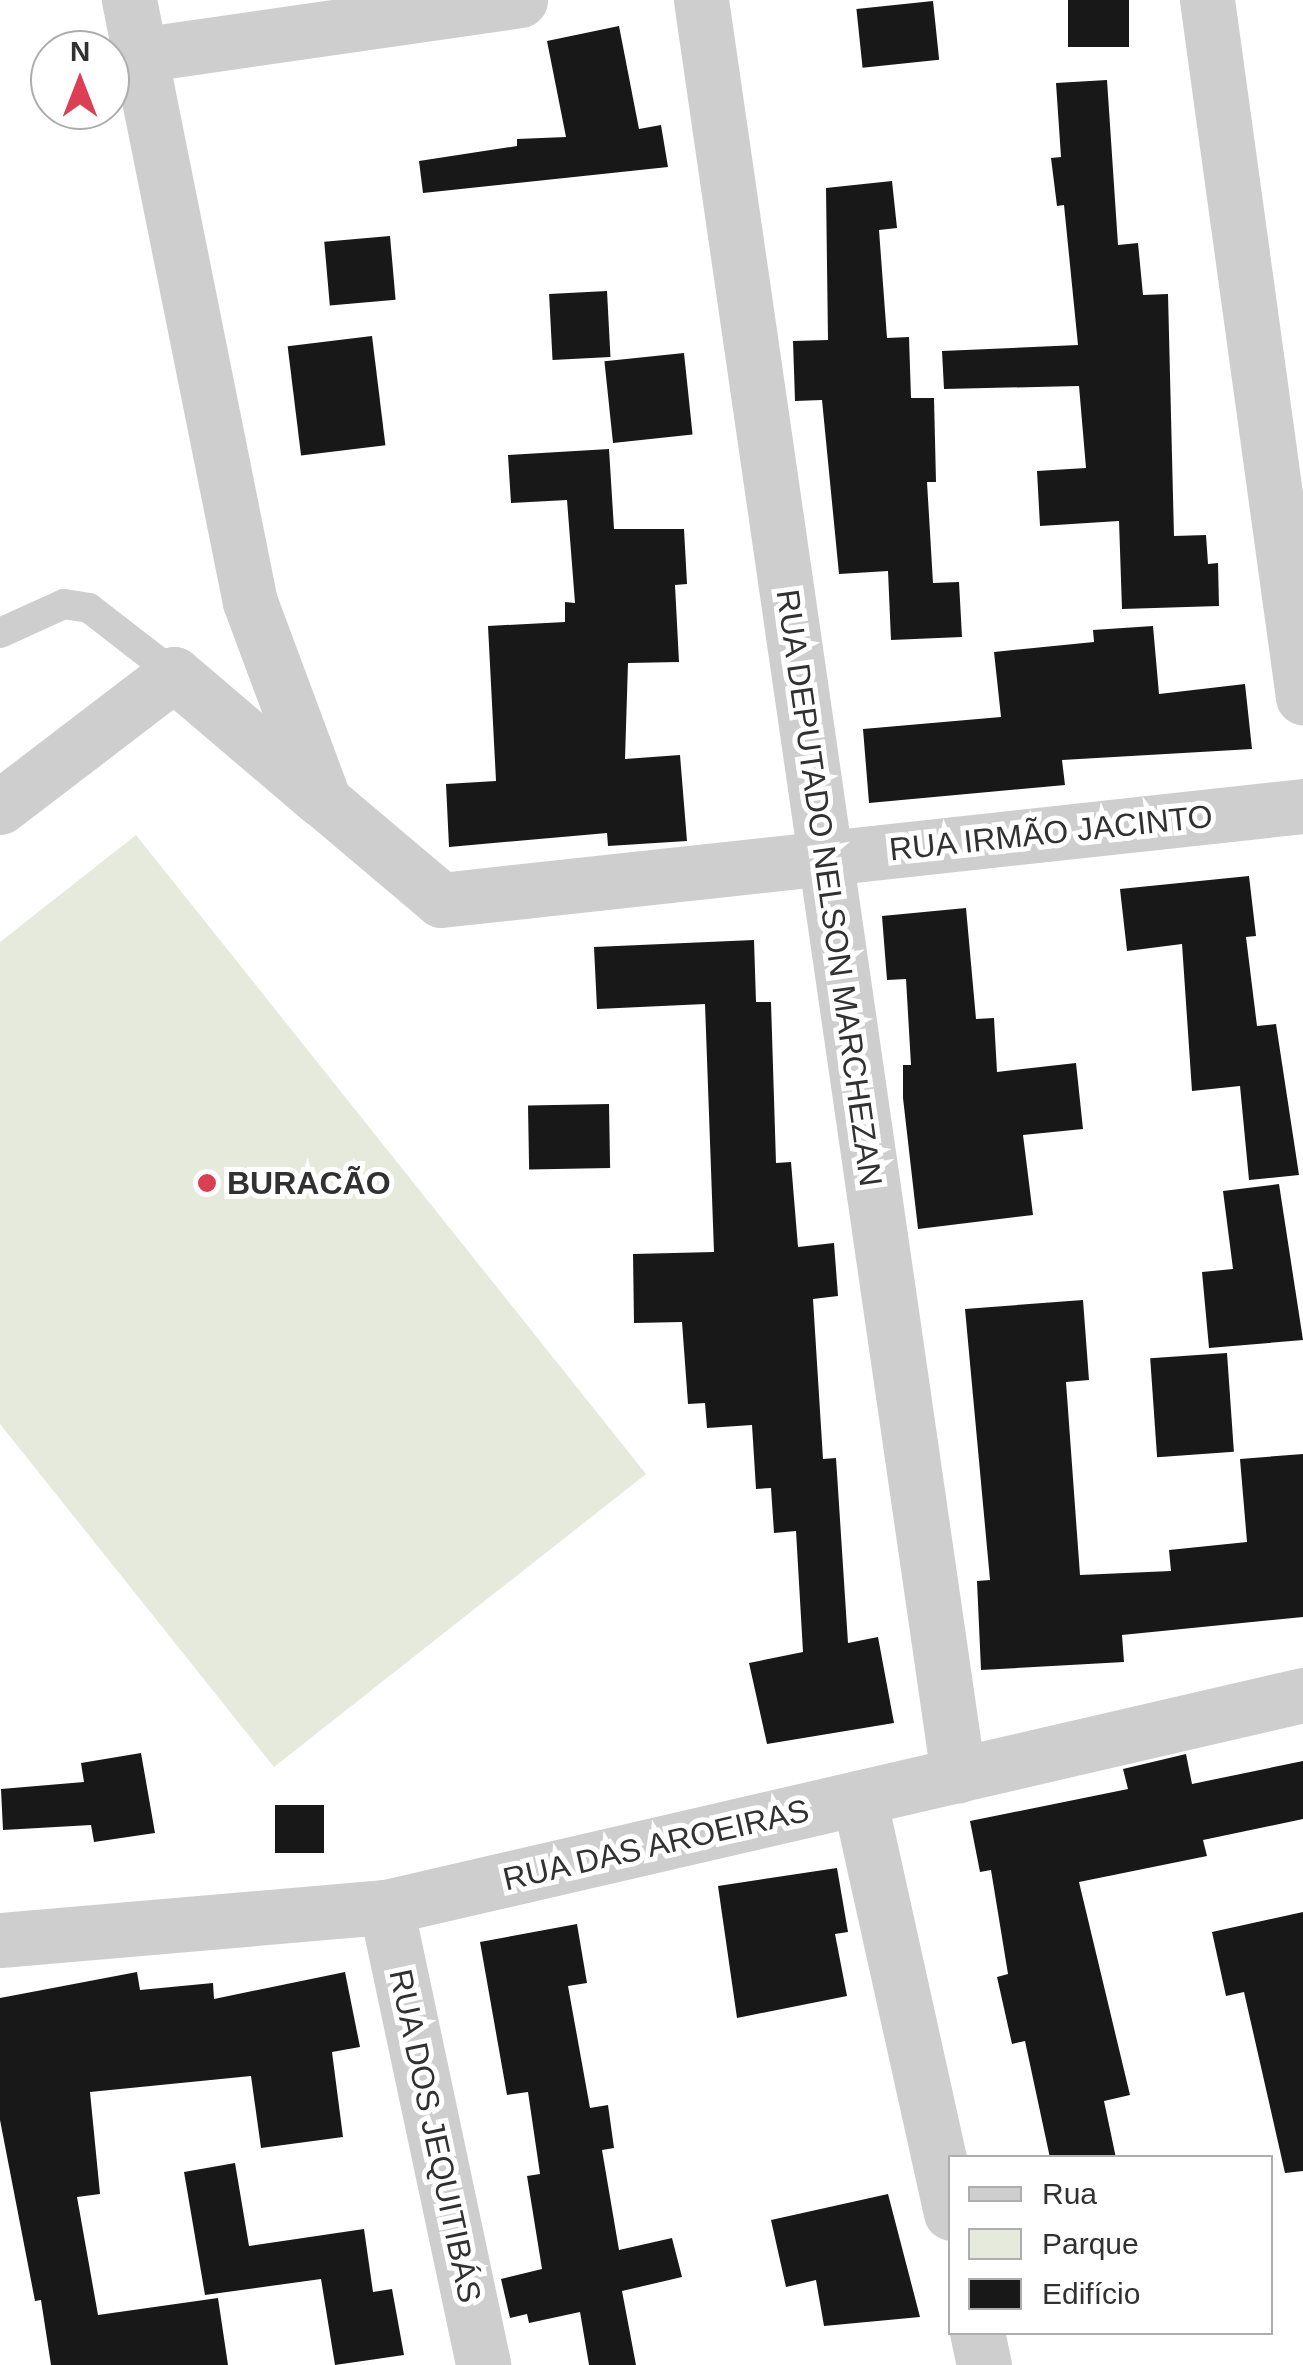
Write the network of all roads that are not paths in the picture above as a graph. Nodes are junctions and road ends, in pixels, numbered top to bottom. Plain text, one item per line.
1 (129, 0) edge
2 (520, 0) edge
3 (701, 0) edge
4 (1208, 0) edge
5 (139, 55) junction
6 (0, 633) edge
7 (174, 674) junction
8 (1303, 697) edge
9 (324, 801) junction
10 (0, 806) edge
11 (1303, 806) edge
12 (825, 858) junction
13 (1303, 1695) edge
14 (958, 1775) junction
15 (860, 1798) junction
16 (386, 1907) junction
17 (0, 1940) edge
18 (948, 2204) edge
19 (977, 2335) edge
20 (484, 2365) edge
21 (984, 2365) edge

1 - 5 street
2 - 5 street
3 - 12 street, RUA DEPUTADO NELSON MARCHEZAN
4 - 8 street
5 - 9 street
6 - 7 lane
7 - 9 street
7 - 10 street
9 - 12 street, RUA IRMÃO JACINTO
11 - 12 street, RUA IRMÃO JACINTO
12 - 14 street, RUA DEPUTADO NELSON MARCHEZAN
13 - 14 street, RUA DAS AROEIRAS
14 - 15 street, RUA DAS AROEIRAS
15 - 16 street, RUA DAS AROEIRAS
15 - 18 street
16 - 17 street, RUA DAS AROEIRAS
16 - 20 street, RUA DOS JEQUITIBÁS
19 - 21 street

